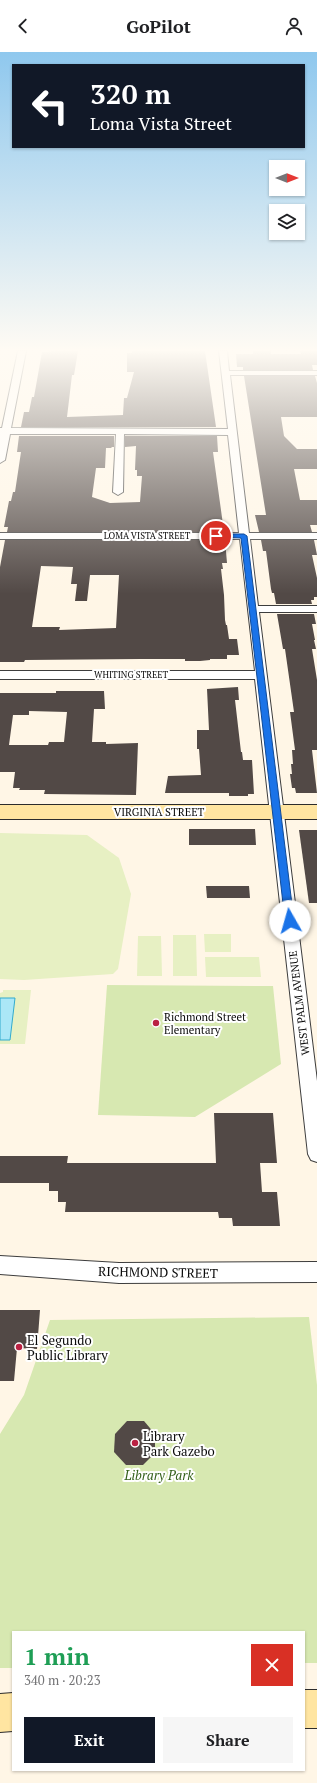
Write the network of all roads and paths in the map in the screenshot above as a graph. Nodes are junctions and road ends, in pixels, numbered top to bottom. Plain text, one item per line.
1 (3, 431) edge
2 (94, 432) edge
3 (120, 432) junction
4 (232, 432) joint
5 (0, 460) edge
6 (118, 492) dead end
7 (0, 536) edge
8 (244, 536) junction
9 (317, 536) edge
10 (252, 609) junction
11 (317, 609) edge
12 (0, 675) edge
13 (261, 675) junction
14 (0, 812) edge
15 (277, 812) junction
16 (317, 812) edge
17 (317, 1154) edge
18 (0, 1265) edge
19 (317, 1272) edge
20 (305, 1709) edge
21 (317, 1709) edge
22 (12, 1712) edge
23 (0, 1713) edge

1 - 5 street
2 - 3 street
3 - 4 street
3 - 6 street
4 - 8 street, WEST PALM AVENUE
7 - 8 street, LOMA VISTA STREET
8 - 9 street, LOMA VISTA STREET
8 - 10 street, WEST PALM AVENUE
10 - 11 street
10 - 13 street, WEST PALM AVENUE
12 - 13 street, WHITING STREET
13 - 15 street, WEST PALM AVENUE
14 - 15 street, VIRGINIA STREET
15 - 16 street, VIRGINIA STREET
15 - 17 street, WEST PALM AVENUE
18 - 19 street, RICHMOND STREET
20 - 21 street
22 - 23 street

